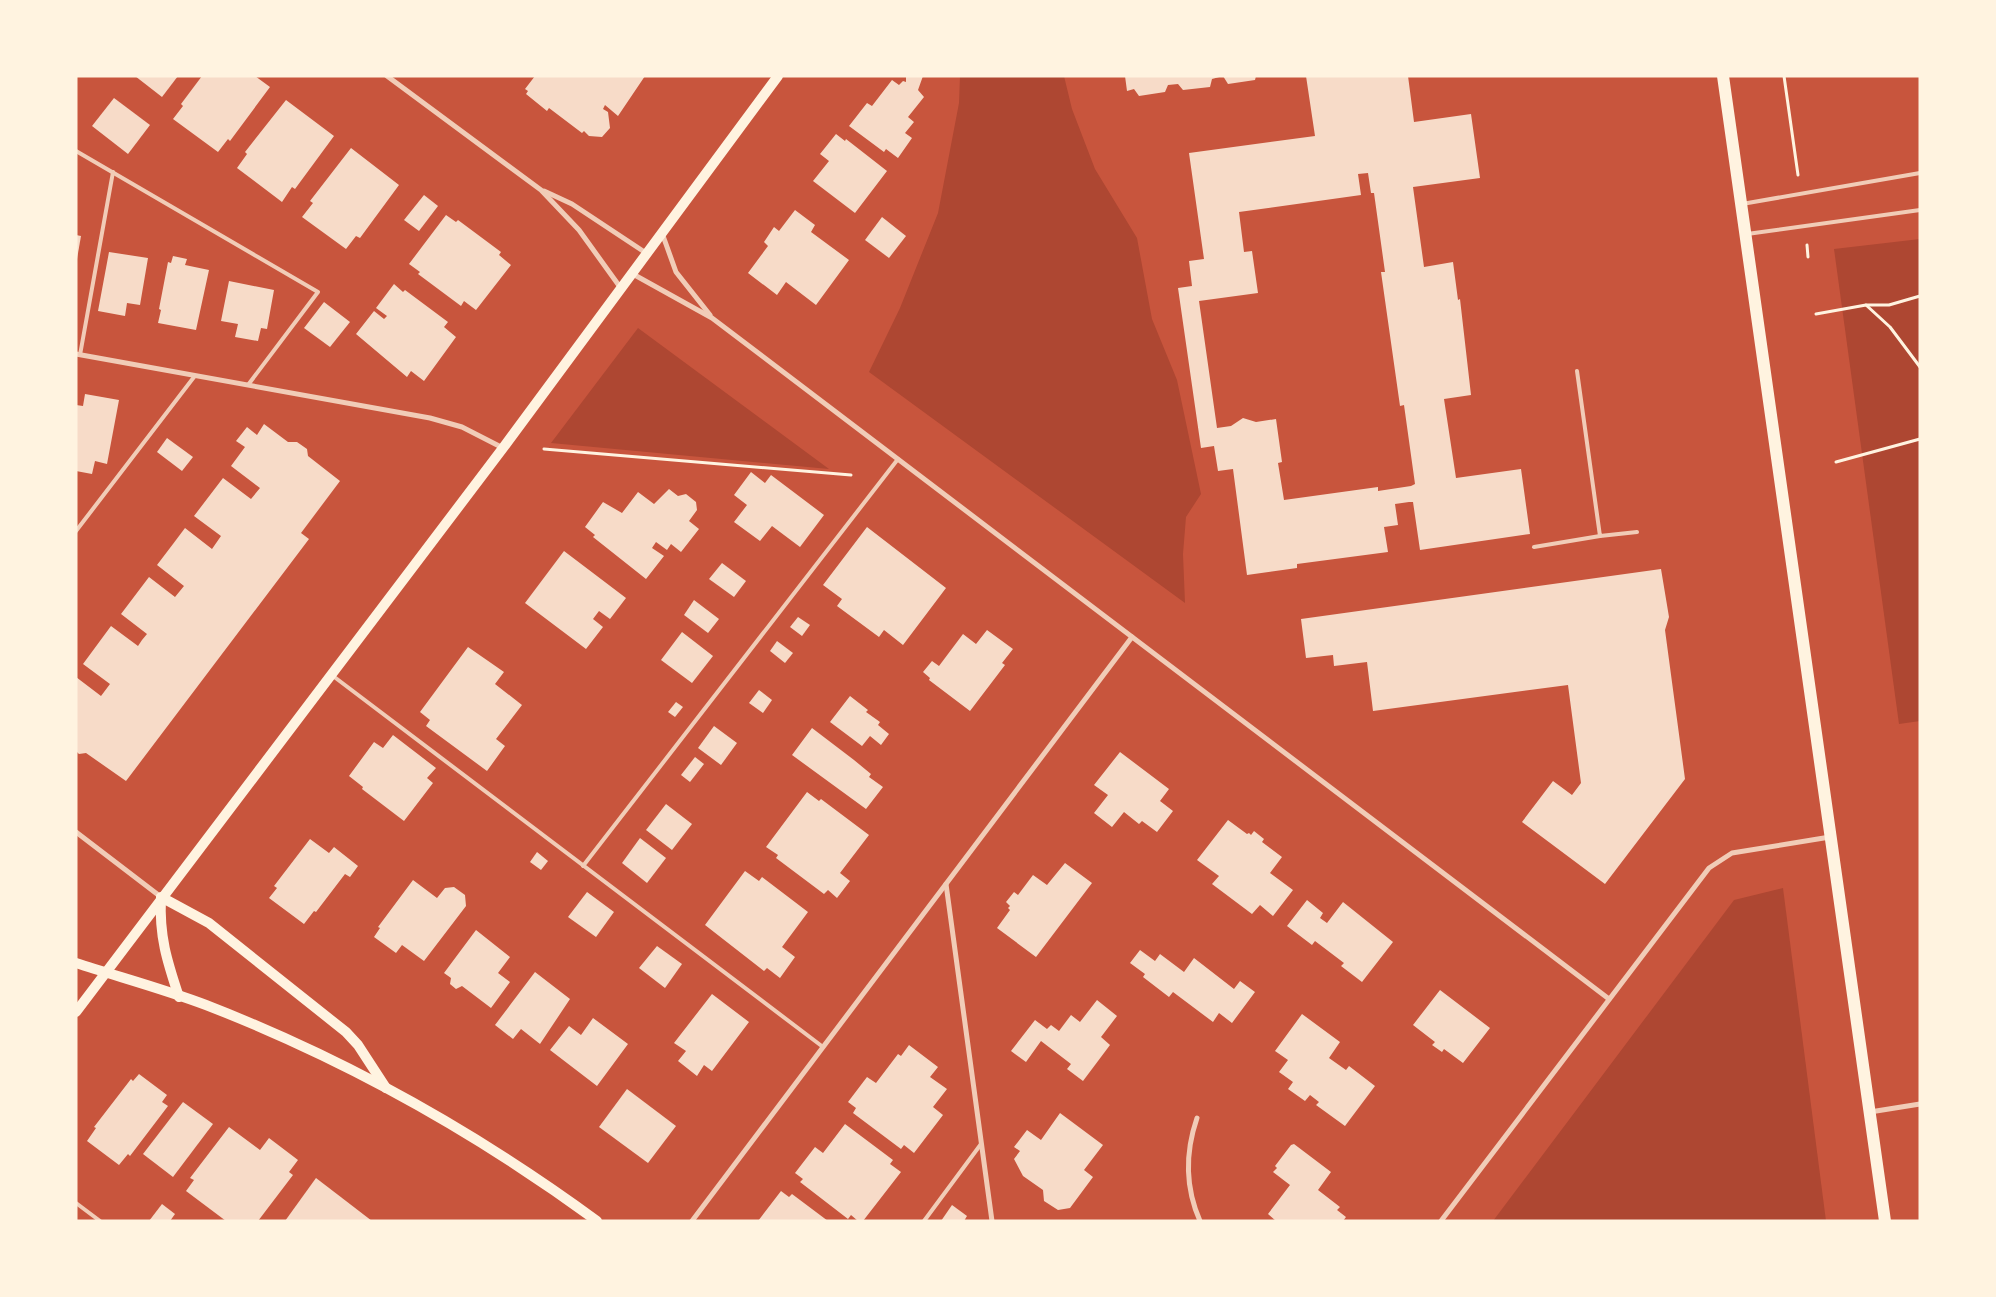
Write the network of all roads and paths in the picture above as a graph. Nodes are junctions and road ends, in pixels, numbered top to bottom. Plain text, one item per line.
1 (388, 76) edge
2 (778, 76) edge
3 (1723, 76) edge
4 (1784, 76) edge
5 (76, 151) edge
6 (1796, 158) dead end
7 (113, 172) junction
8 (1920, 173) edge
9 (541, 190) junction
10 (1741, 204) junction
11 (1920, 210) edge
12 (662, 232) junction
13 (1745, 234) junction
14 (646, 253) junction
15 (631, 273) junction
16 (620, 287) junction
17 (1920, 296) edge
18 (1866, 305) junction
19 (1816, 314) dead end
20 (712, 318) junction
21 (78, 354) edge
22 (1920, 366) edge
23 (1577, 371) dead end
24 (194, 377) junction
25 (248, 385) junction
26 (1920, 439) edge
27 (503, 448) junction
28 (544, 449) dead end
29 (898, 458) junction
30 (1836, 462) dead end
31 (850, 475) dead end
32 (76, 531) edge
33 (1637, 532) dead end
34 (1600, 536) junction
35 (1534, 547) dead end
36 (1132, 637) junction
37 (331, 674) junction
38 (76, 832) edge
39 (1830, 837) junction
40 (583, 866) junction
41 (946, 884) junction
42 (161, 897) junction
43 (76, 963) edge
44 (106, 972) junction
45 (179, 997) junction
46 (1609, 999) junction
47 (76, 1012) edge
48 (823, 1046) junction
49 (386, 1089) junction
50 (1920, 1104) edge
51 (1869, 1112) junction
52 (1196, 1118) dead end
53 (981, 1144) junction
54 (76, 1203) edge
55 (100, 1221) edge
56 (597, 1221) edge
57 (692, 1221) edge
58 (924, 1221) edge
59 (992, 1221) edge
60 (1200, 1221) edge
61 (1441, 1221) edge
62 (1885, 1221) edge

1 - 9 street
2 - 12 main road
3 - 10 main road
4 - 6 path
5 - 7 lane
7 - 21 lane
7 - 25 lane
8 - 10 lane
9 - 14 street
9 - 16 street
10 - 13 main road
11 - 13 lane
12 - 14 main road
12 - 20 street
13 - 39 main road
14 - 15 main road
15 - 16 main road
15 - 20 street
16 - 27 main road
17 - 18 path
18 - 19 path
18 - 22 path
20 - 29 street
21 - 24 street
23 - 34 lane
24 - 25 street
24 - 32 lane
25 - 27 street
26 - 30 path
27 - 37 main road
28 - 31 path
29 - 36 street
29 - 40 lane
33 - 34 lane
34 - 35 lane
36 - 41 street
36 - 46 street
37 - 40 lane
37 - 42 main road
38 - 42 street
39 - 46 street
39 - 51 main road
40 - 48 lane
41 - 48 street
41 - 53 street
42 - 44 main road
42 - 45 main road
42 - 49 main road
43 - 44 main road
44 - 45 main road
44 - 47 main road
45 - 49 main road
46 - 61 street
48 - 57 street
49 - 56 main road
50 - 51 street
51 - 62 main road
52 - 60 street
53 - 58 lane
53 - 59 street
54 - 55 lane

